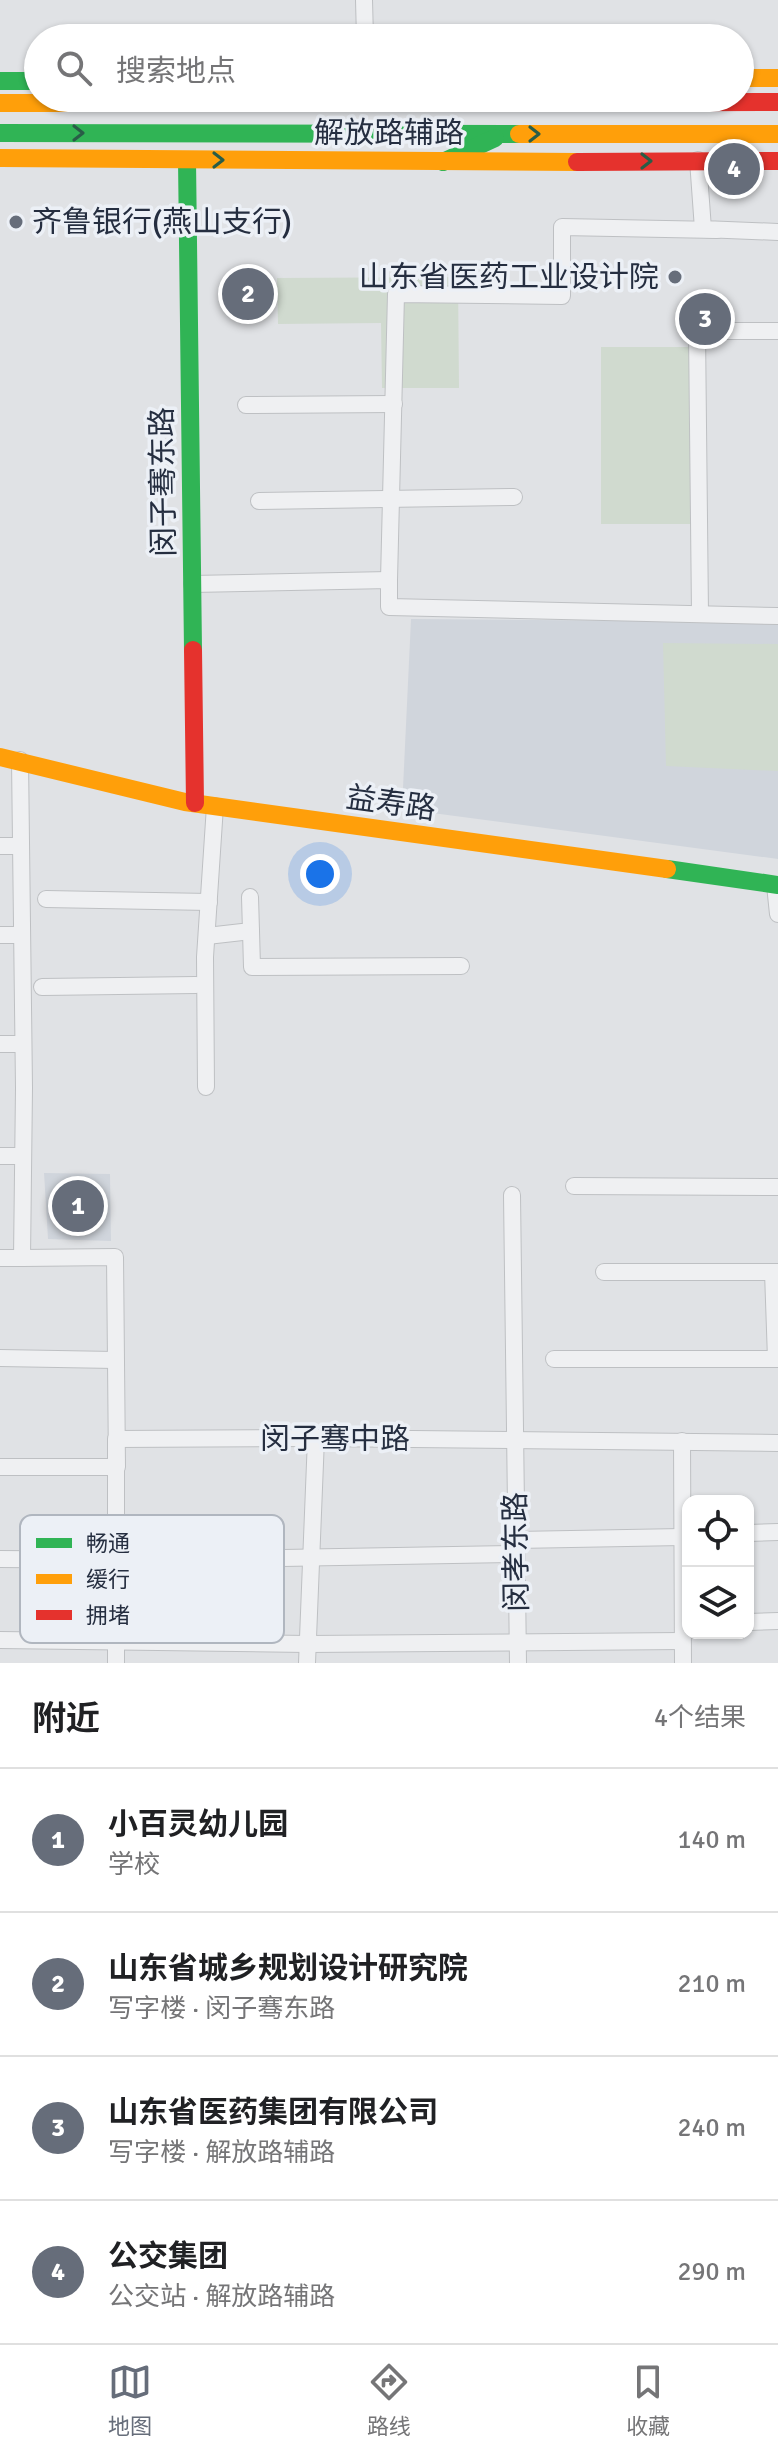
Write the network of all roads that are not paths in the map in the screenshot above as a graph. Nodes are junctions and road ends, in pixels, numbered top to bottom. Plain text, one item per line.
1 (364, 0) edge
2 (365, 24) edge
3 (754, 78) edge
4 (778, 78) edge
5 (0, 81) edge
6 (24, 81) edge
7 (754, 102) edge
8 (778, 102) edge
9 (0, 103) edge
10 (24, 103) edge
11 (0, 133) edge
12 (504, 134) junction
13 (778, 134) edge
14 (0, 158) edge
15 (187, 160) junction
16 (698, 160) junction
17 (778, 161) edge
18 (443, 162) junction
19 (717, 230) junction
20 (778, 232) edge
21 (778, 331) edge
22 (394, 404) junction
23 (246, 405) dead end
24 (514, 497) dead end
25 (391, 499) junction
26 (259, 501) dead end
27 (389, 580) junction
28 (192, 584) junction
29 (700, 614) junction
30 (778, 616) edge
31 (0, 757) edge
32 (20, 760) junction
33 (195, 803) junction
34 (215, 806) junction
35 (0, 846) edge
36 (21, 846) junction
37 (777, 885) edge
38 (250, 897) dead end
39 (46, 899) dead end
40 (209, 902) junction
41 (778, 914) edge
42 (251, 931) junction
43 (0, 935) edge
44 (22, 935) junction
45 (207, 936) junction
46 (461, 966) dead end
47 (196, 985) dead end
48 (42, 987) dead end
49 (0, 1044) edge
50 (23, 1044) junction
51 (206, 1087) dead end
52 (0, 1156) edge
53 (23, 1156) junction
54 (574, 1186) dead end
55 (778, 1187) edge
56 (512, 1195) dead end
57 (0, 1258) edge
58 (22, 1258) junction
59 (604, 1272) dead end
60 (776, 1272) edge
61 (0, 1358) edge
62 (554, 1359) dead end
63 (777, 1359) edge
64 (115, 1360) junction
65 (316, 1438) junction
66 (116, 1439) junction
67 (682, 1441) junction
68 (515, 1442) junction
69 (778, 1443) edge
70 (0, 1467) edge
71 (117, 1467) junction
72 (682, 1495) edge
73 (119, 1515) edge
74 (778, 1532) edge
75 (754, 1533) edge
76 (682, 1537) edge
77 (516, 1547) junction
78 (284, 1557) edge
79 (312, 1557) junction
80 (0, 1559) edge
81 (20, 1559) edge
82 (682, 1567) edge
83 (778, 1621) edge
84 (754, 1622) edge
85 (682, 1641) junction
86 (117, 1643) edge
87 (260, 1643) edge
88 (307, 1644) junction
89 (517, 1644) junction
90 (116, 1663) edge
91 (307, 1663) edge
92 (518, 1663) edge
93 (683, 1663) edge

1 - 2 street
3 - 4 street
5 - 6 street
7 - 8 street
9 - 10 street
11 -> 12 street
12 -> 13 street
12 - 18 street
14 - 15 street, 解放路辅路
15 -> 18 street, 解放路辅路
15 - 28 street, 闵子骞东路
16 - 17 street, 解放路辅路
18 -> 16 street, 解放路辅路
16 - 19 street
19 - 20 street
19 - 22 street
21 - 29 street
22 - 23 street
22 - 25 street
24 - 25 street
25 - 26 street
25 - 27 street
27 - 28 street
27 - 29 street
28 - 33 street, 闵子骞东路
29 - 30 street
31 - 32 street, 益寿路
32 - 33 street, 益寿路
32 - 36 street
33 - 34 street, 益寿路
34 - 37 street, 益寿路
34 - 40 street
35 - 36 street
36 - 44 street
37 - 41 street
38 - 42 street
39 - 40 street
40 - 45 street
42 - 45 street
42 - 46 street
43 - 44 street
44 - 50 street
45 - 51 street
47 - 48 street
49 - 50 street
50 - 53 street
52 - 53 street
53 - 58 street
54 - 55 street
56 - 68 street, 闵孝东路
57 - 58 street
58 - 64 street
59 - 60 street
60 - 63 street
61 - 64 street
62 - 63 street
64 - 66 street
65 - 66 street, 闵子骞中路
65 - 68 street, 闵子骞中路
65 - 79 street
66 - 71 street
67 - 68 street, 闵子骞中路
67 - 69 street, 闵子骞中路
67 - 72 street
68 - 77 street, 闵孝东路
70 - 71 street
71 - 73 street
74 - 75 street
76 - 77 street
77 - 79 street
77 - 89 street, 闵孝东路
78 - 79 street
79 - 88 street
80 - 81 street
82 - 85 street
83 - 84 street
85 - 89 street
85 - 93 street
86 - 90 street
87 - 88 street
88 - 89 street
88 - 91 street
89 - 92 street, 闵孝东路

